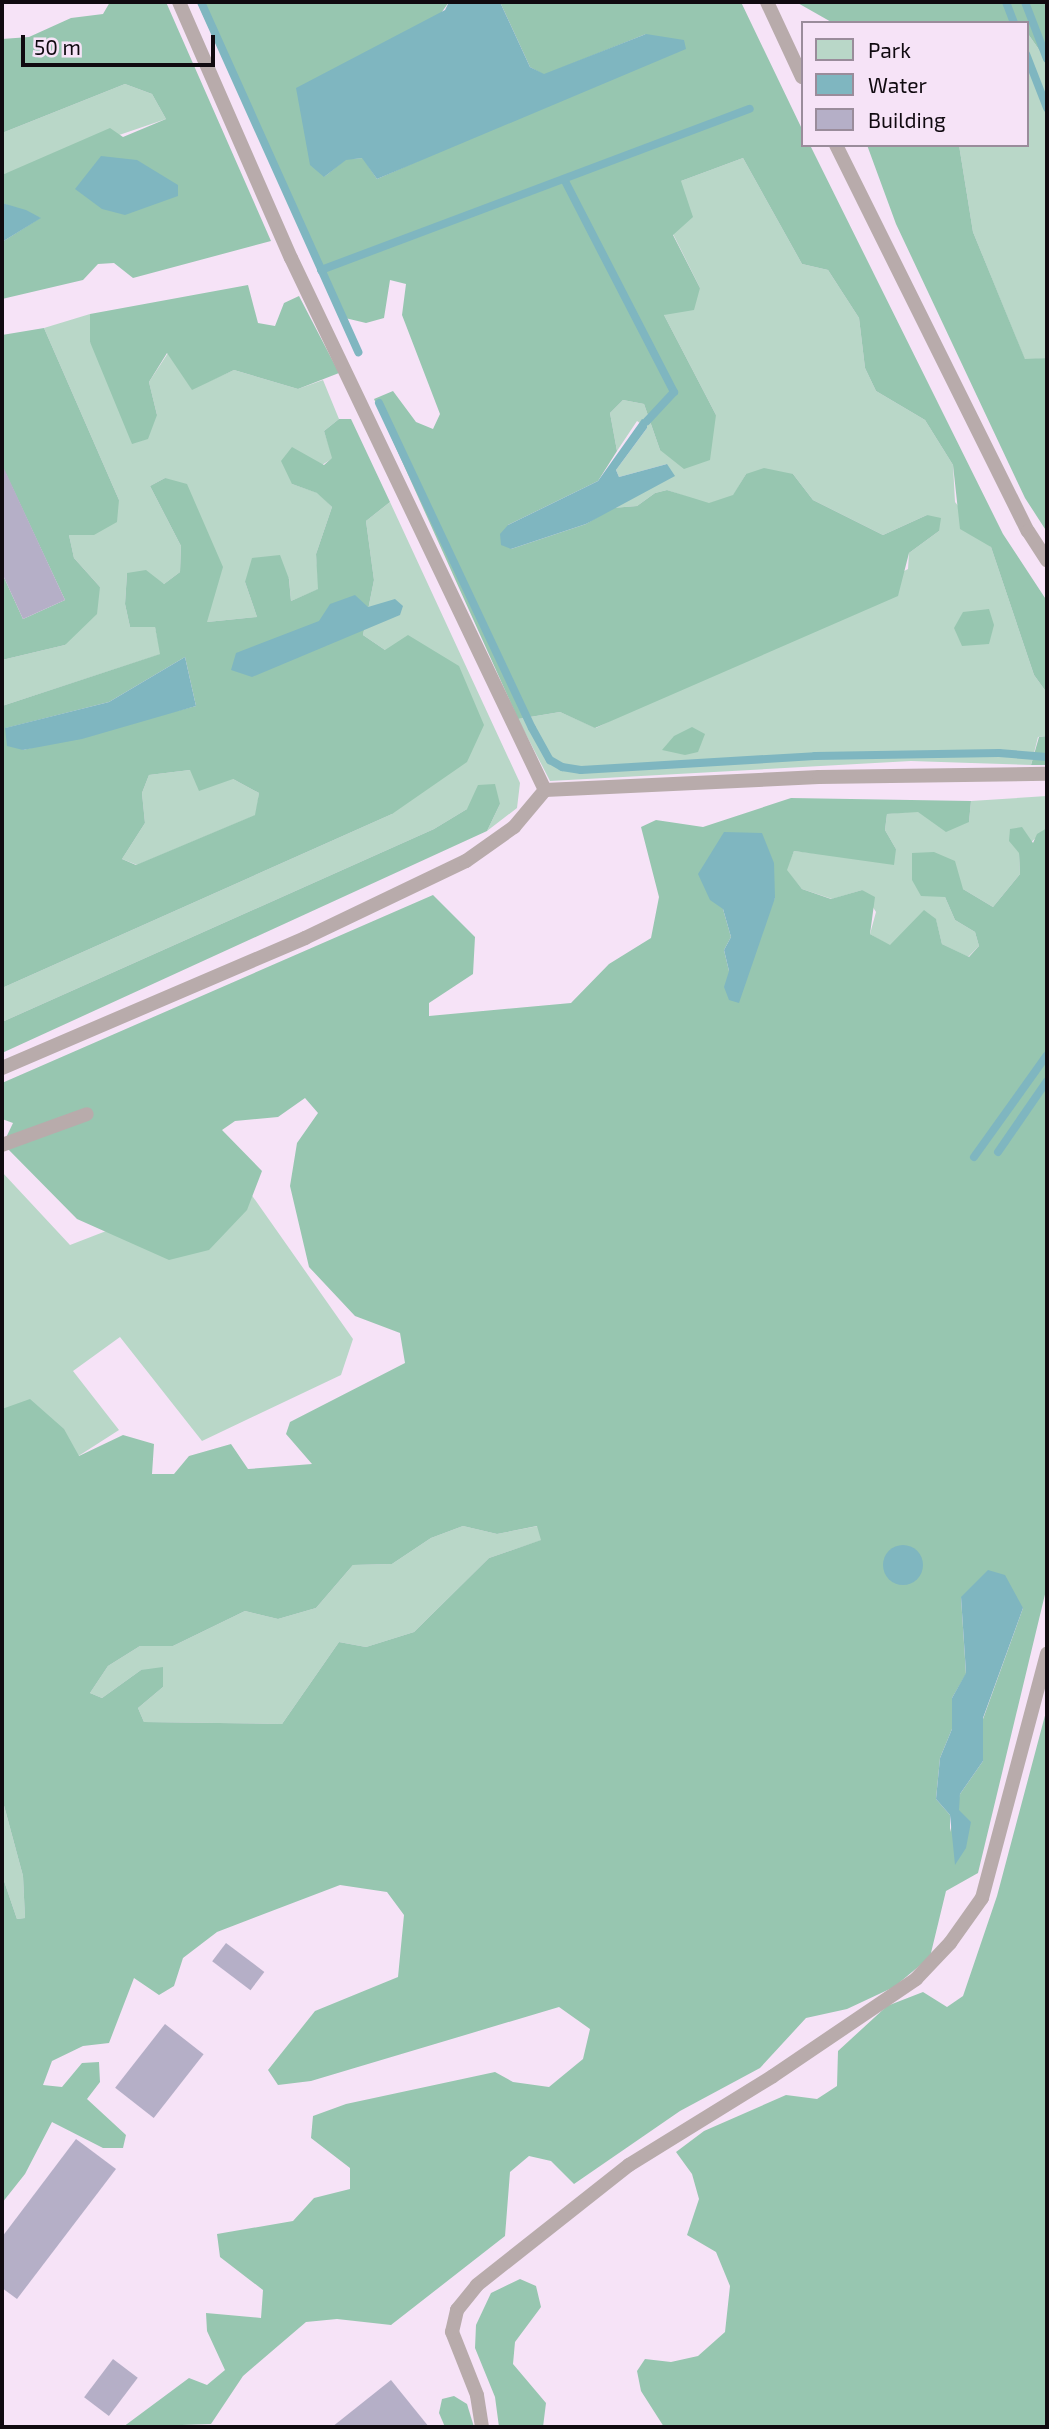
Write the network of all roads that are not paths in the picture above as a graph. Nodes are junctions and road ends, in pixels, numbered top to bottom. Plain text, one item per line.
1 (179, 2) edge
2 (767, 2) edge
3 (800, 73) edge
4 (837, 147) edge
5 (1047, 560) edge
6 (1047, 774) edge
7 (545, 790) junction
8 (2, 1068) edge
9 (87, 1114) dead end
10 (2, 1145) edge
11 (1047, 1653) edge
12 (482, 2427) edge

1 - 7 lane
2 - 3 lane
4 - 5 lane
6 - 7 lane
7 - 8 lane
9 - 10 lane
11 - 12 lane

